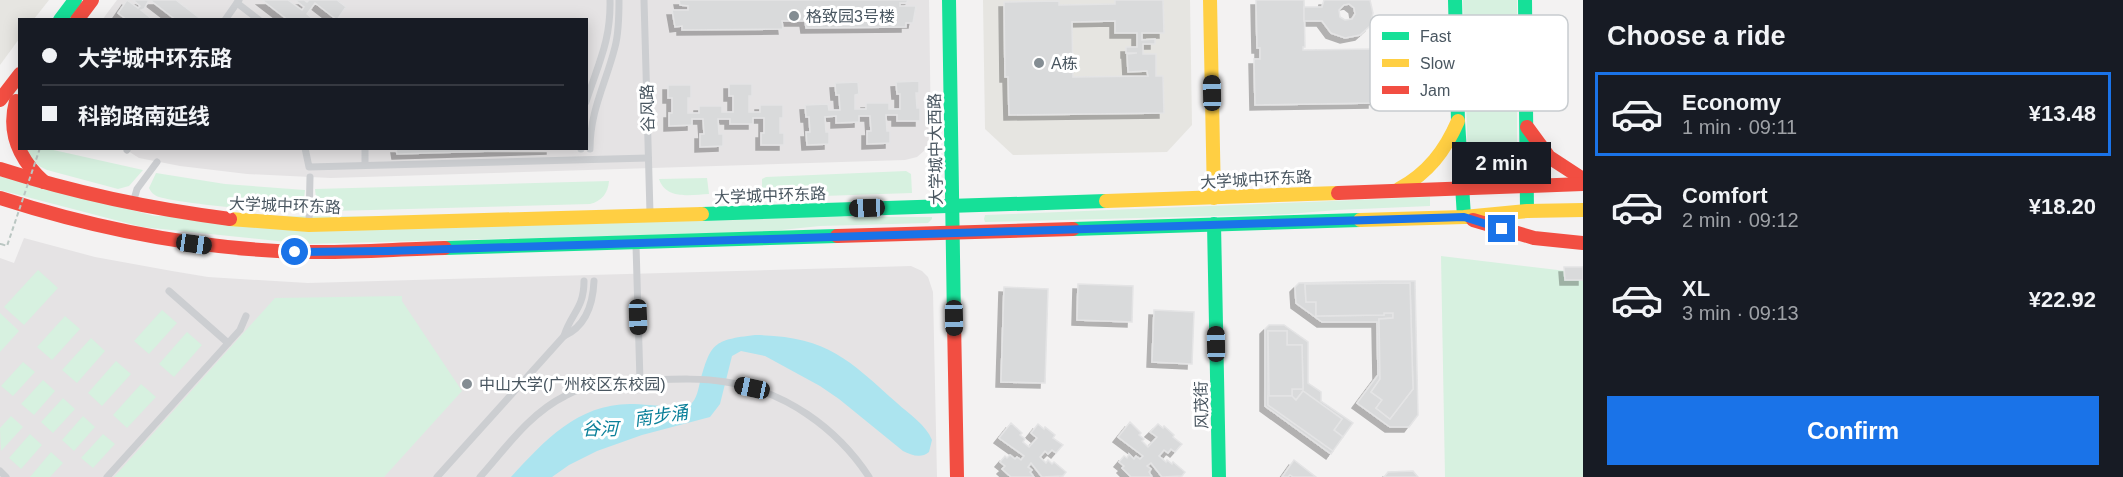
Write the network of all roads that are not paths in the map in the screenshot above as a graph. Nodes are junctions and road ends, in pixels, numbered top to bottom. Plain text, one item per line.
1 (75, 0) edge
2 (92, 0) edge
3 (610, 0) edge
4 (619, 0) edge
5 (644, 0) edge
6 (949, 0) edge
7 (962, 0) edge
8 (1210, 0) edge
9 (1455, 0) edge
10 (1525, 0) edge
11 (238, 2) edge
12 (1455, 15) edge
13 (1525, 15) edge
14 (62, 18) edge
15 (78, 18) edge
16 (226, 18) edge
17 (257, 18) edge
18 (18, 77) edge
19 (588, 96) edge
20 (18, 99) edge
21 (0, 100) edge
22 (1458, 111) edge
23 (1527, 111) edge
24 (1458, 121) junction
25 (0, 122) edge
26 (1527, 127) junction
27 (18, 146) edge
28 (590, 149) dead end
29 (20, 150) edge
30 (305, 150) edge
31 (365, 150) edge
32 (648, 158) junction
33 (157, 162) dead end
34 (365, 165) junction
35 (0, 169) edge
36 (310, 177) dead end
37 (1583, 179) edge
38 (47, 184) junction
39 (1583, 184) edge
40 (1526, 186) junction
41 (1462, 188) junction
42 (1396, 189) junction
43 (0, 198) edge
44 (1214, 198) junction
45 (133, 205) junction
46 (959, 206) junction
47 (1583, 210) edge
48 (1527, 211) junction
49 (650, 215) junction
50 (1464, 217) junction
51 (1214, 224) junction
52 (309, 225) junction
53 (959, 232) junction
54 (636, 243) junction
55 (1583, 243) edge
56 (584, 281) dead end
57 (594, 281) dead end
58 (169, 291) dead end
59 (246, 316) dead end
60 (564, 336) junction
61 (228, 343) junction
62 (640, 381) junction
63 (0, 471) edge
64 (6, 477) edge
65 (107, 477) edge
66 (437, 477) edge
67 (480, 477) edge
68 (869, 477) edge
69 (957, 477) edge
70 (970, 477) edge
71 (1219, 477) edge

1 - 14 main road
2 - 15 main road
3 - 19 lane
4 - 28 lane
5 - 32 lane, 谷风路
6 - 46 main road, 大学城中大西路
7 - 46 main road, 大学城中大西路
8 - 44 main road
9 - 12 main road
10 - 13 main road
11 - 16 lane
11 - 17 lane
18 - 21 main road
20 - 25 main road
20 - 27 main road
22 - 24 main road
23 - 26 main road
24 - 41 main road
24 - 42 main road
26 - 37 main road
26 - 40 main road
29 - 38 main road
30 - 34 lane
31 - 34 lane
32 - 34 lane
32 - 49 lane, 谷风路
33 - 45 lane
35 - 38 main road, 大学城中环东路
36 - 52 lane
38 - 45 main road, 大学城中环东路
39 - 40 main road, 大学城中环东路
40 - 41 main road, 大学城中环东路
40 - 48 main road
41 - 42 main road, 大学城中环东路
41 - 50 main road
42 - 44 main road, 大学城中环东路
43 - 54 main road
44 - 46 main road, 大学城中环东路
45 - 52 main road, 大学城中环东路
46 - 49 main road, 大学城中环东路
46 - 53 main road, 大学城中大西路
47 - 48 main road
48 - 50 main road
49 - 52 main road, 大学城中环东路
50 - 51 main road
50 - 55 main road
51 - 53 main road
51 - 71 main road, 风茂街
53 - 54 main road
53 - 69 main road, 大学城中大西路
53 - 70 main road, 大学城中大西路
54 - 62 lane
56 - 60 lane
57 - 60 lane
58 - 61 lane
59 - 61 lane
60 - 66 lane
61 - 65 lane
62 - 67 lane
62 - 68 lane
63 - 64 lane

